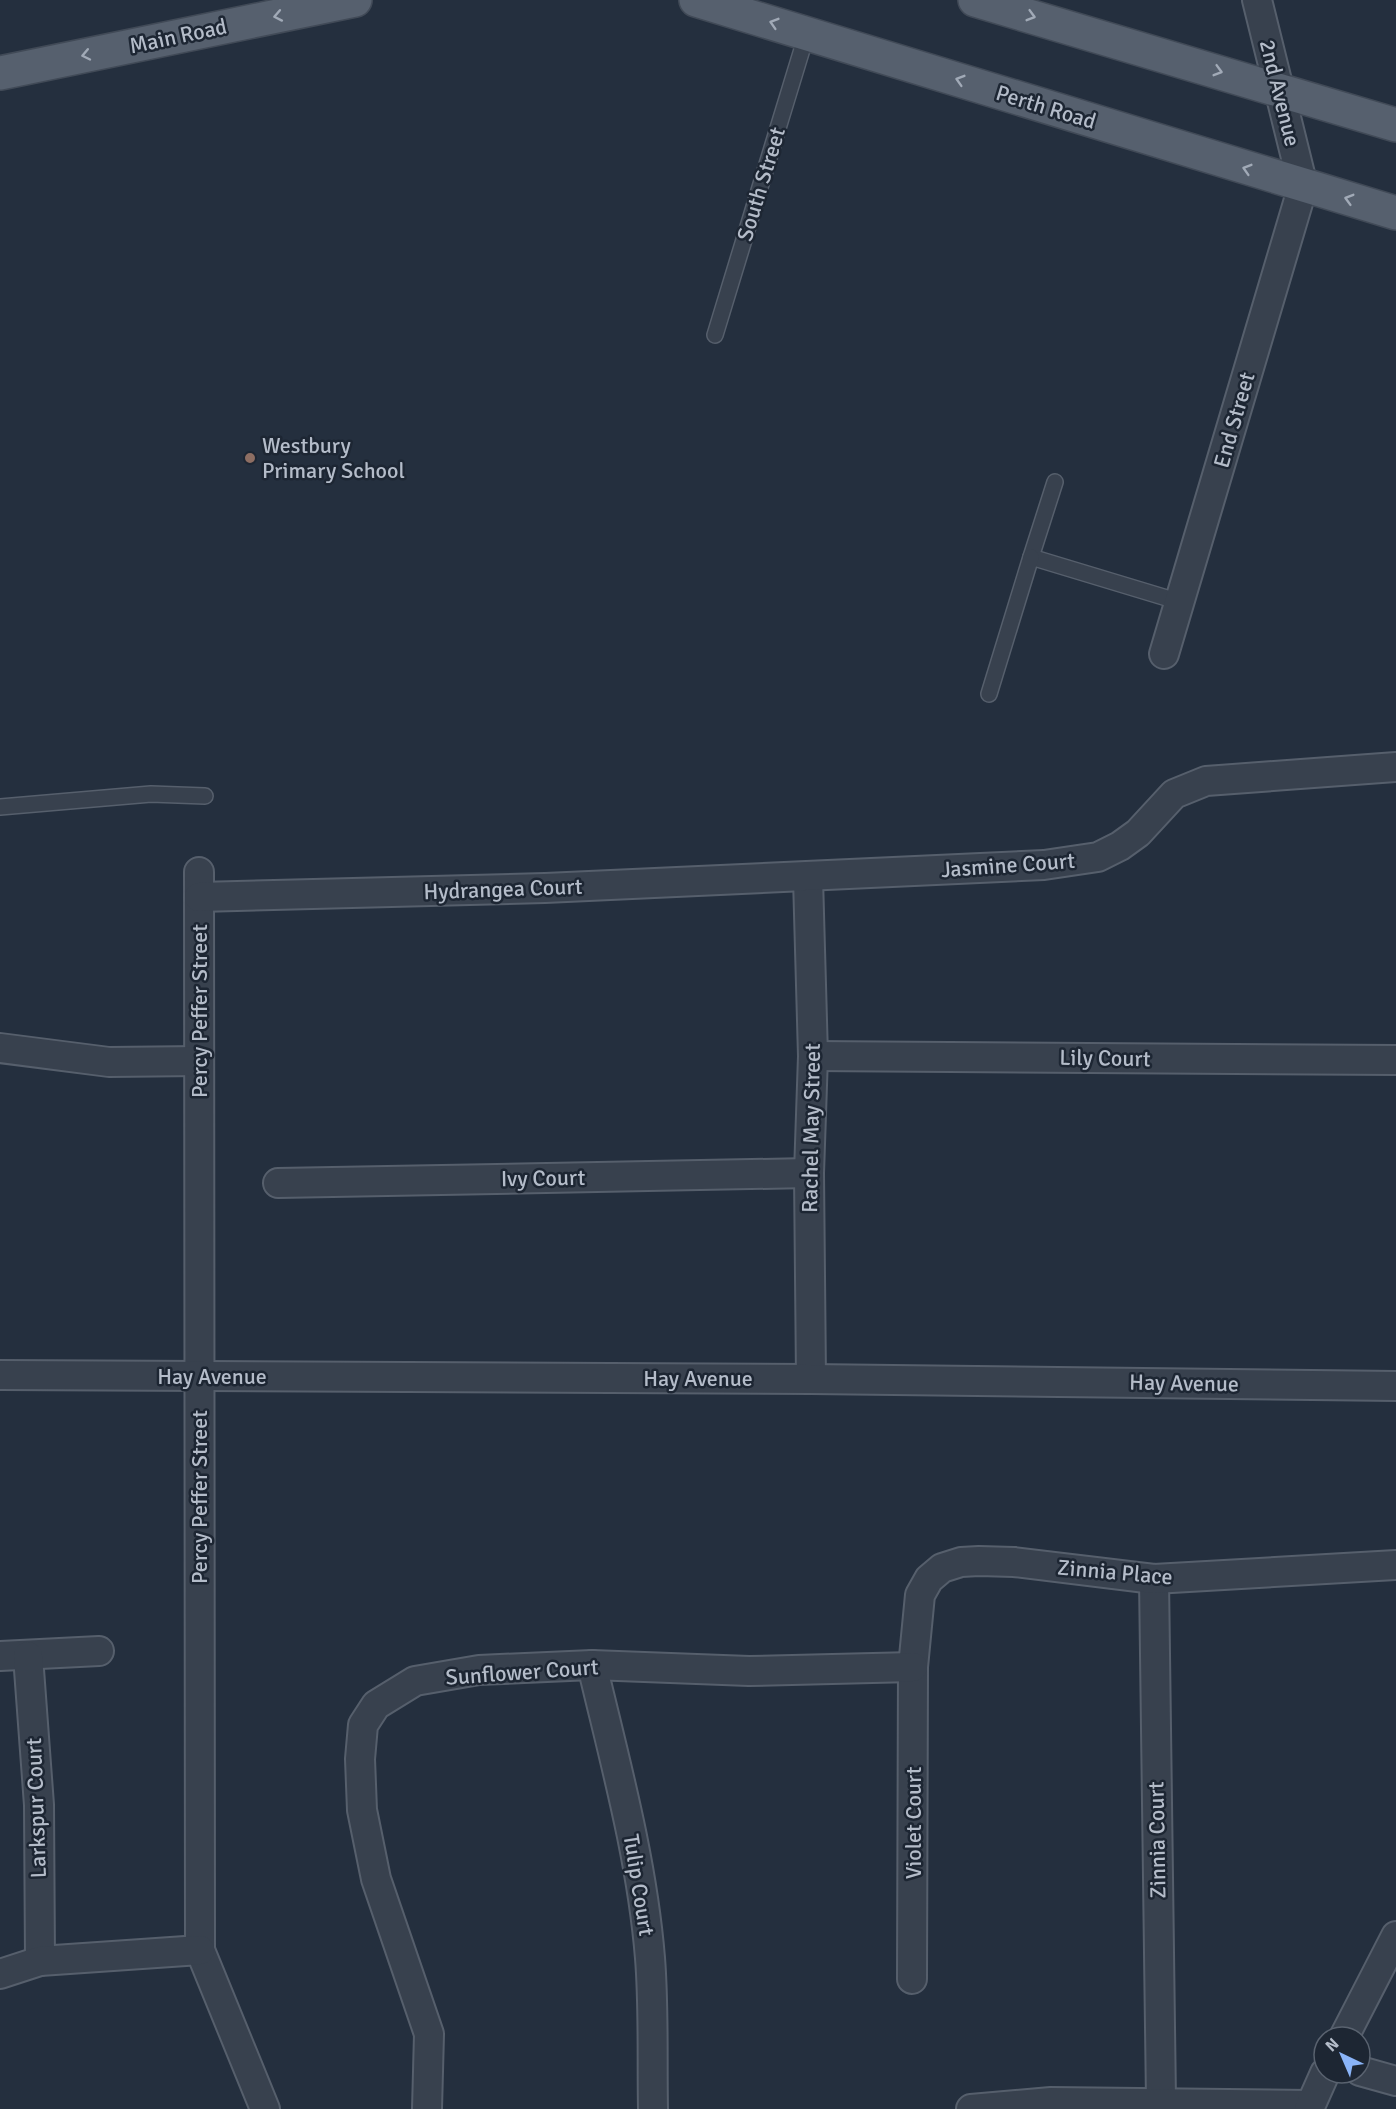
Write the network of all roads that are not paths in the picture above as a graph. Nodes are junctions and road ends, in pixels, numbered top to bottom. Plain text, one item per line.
1 (356, 0) edge
2 (696, 0) edge
3 (975, 0) edge
4 (1257, 0) edge
5 (807, 33) junction
6 (0, 73) edge
7 (1280, 89) junction
8 (1396, 125) edge
9 (1303, 186) junction
10 (1396, 213) edge
11 (715, 335) dead end
12 (1055, 482) dead end
13 (1031, 557) junction
14 (1180, 602) junction
15 (1164, 654) dead end
16 (989, 694) dead end
17 (1396, 767) edge
18 (205, 796) dead end
19 (0, 807) edge
20 (808, 878) junction
21 (199, 884) joint
22 (0, 1048) edge
23 (813, 1056) junction
24 (1396, 1060) edge
25 (199, 1061) junction
26 (809, 1173) junction
27 (278, 1183) dead end
28 (0, 1375) edge
29 (199, 1376) junction
30 (812, 1378) junction
31 (1396, 1386) edge
32 (1396, 1565) edge
33 (1154, 1579) junction
34 (99, 1651) dead end
35 (0, 1656) edge
36 (28, 1656) junction
37 (592, 1665) junction
38 (913, 1667) junction
39 (1396, 1936) edge
40 (200, 1950) junction
41 (40, 1961) junction
42 (0, 1974) edge
43 (912, 1979) dead end
44 (1350, 2025) edge
45 (1372, 2074) edge
46 (1396, 2080) edge
47 (1319, 2085) edge
48 (1161, 2101) junction
49 (1051, 2105) edge
50 (1309, 2107) edge
51 (265, 2109) edge
52 (427, 2109) edge
53 (653, 2109) edge
54 (971, 2109) edge

1 -> 6 main road, Main Road
5 -> 2 main road, Perth Road
3 -> 7 main road
4 - 7 street, 2nd Avenue
9 -> 5 main road, Perth Road
5 - 11 lane, South Street
7 - 8 main road
7 - 9 street, 2nd Avenue
10 -> 9 main road, Perth Road
9 - 14 street, End Street
12 - 13 lane
13 - 14 lane
13 - 16 lane
14 - 15 street, End Street
17 - 20 street, Jasmine Court
18 - 19 lane
20 - 21 street, Hydrangea Court
20 - 23 street, Rachel May Street
21 - 25 street, Percy Peffer Street
22 - 25 street
23 - 24 street, Lily Court
23 - 26 street, Rachel May Street
25 - 29 street, Percy Peffer Street
26 - 27 street, Ivy Court
26 - 30 street, Rachel May Street
28 - 29 street, Hay Avenue
29 - 30 street, Hay Avenue
29 - 40 street, Percy Peffer Street
30 - 31 street, Hay Avenue
32 - 33 street, Zinnia Place
33 - 38 street, Zinnia Place
33 - 48 street, Zinnia Court
34 - 36 street
35 - 36 street
36 - 41 street, Larkspur Court
37 - 38 street, Sunflower Court
37 - 52 street, Sunflower Court
37 - 53 street, Tulip Court
38 - 43 street, Violet Court
39 - 44 street
40 - 41 street
40 - 51 street, Percy Peffer Street
41 - 42 street
45 - 46 street
47 - 50 street
48 - 49 street
48 - 50 street
49 - 54 street

